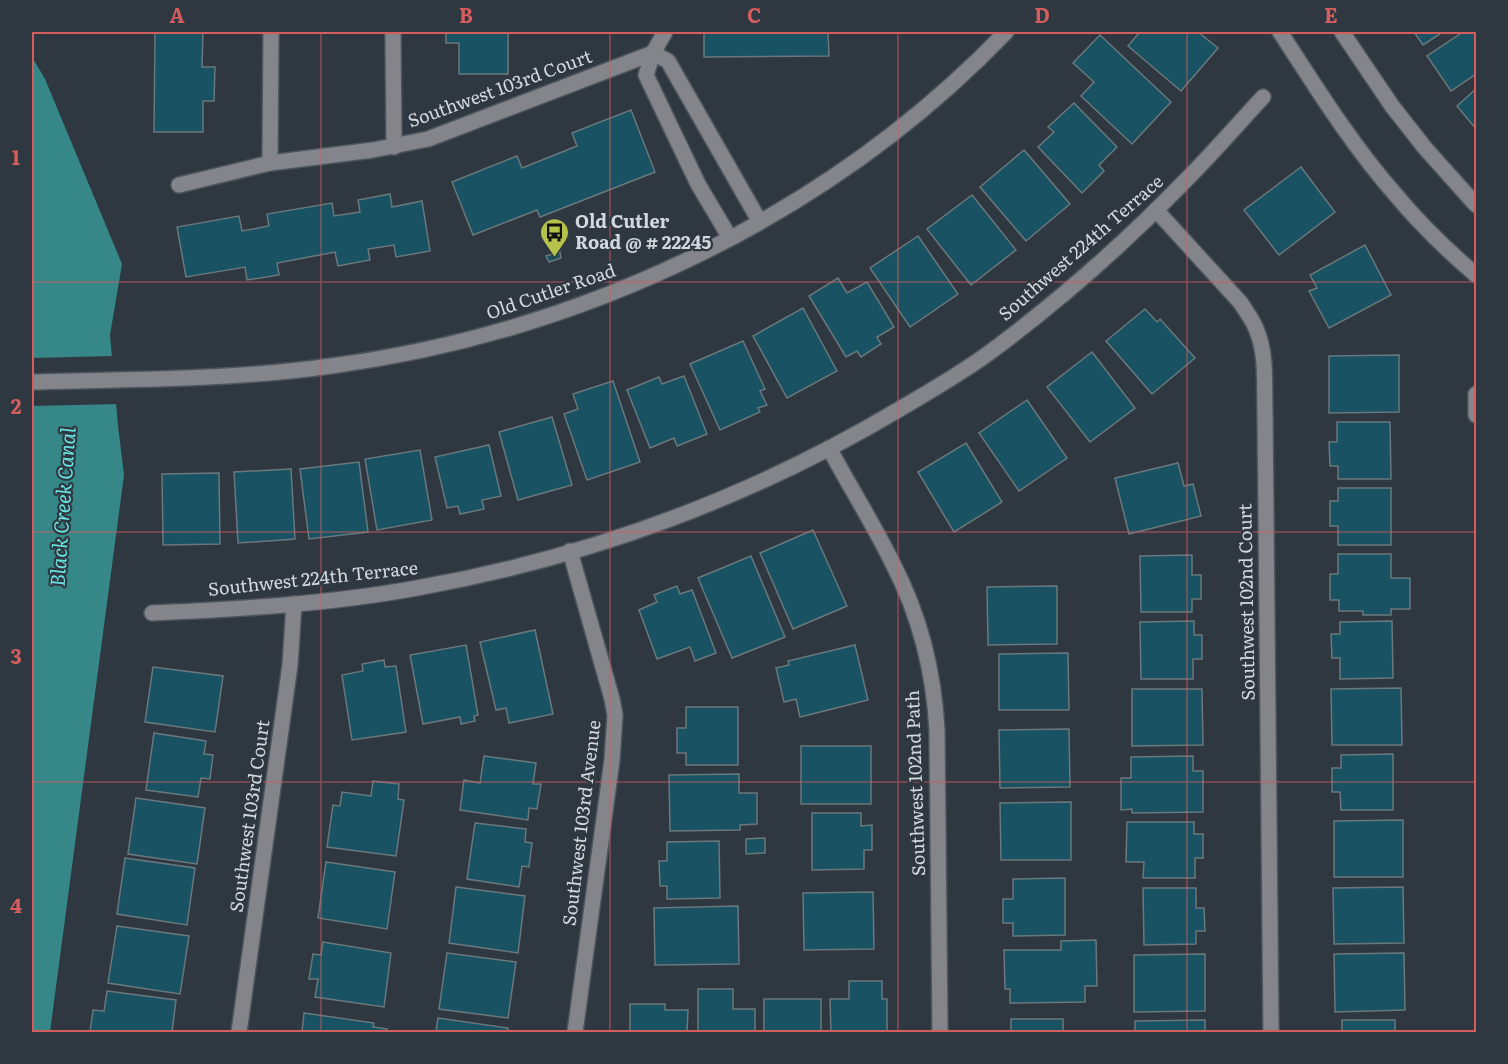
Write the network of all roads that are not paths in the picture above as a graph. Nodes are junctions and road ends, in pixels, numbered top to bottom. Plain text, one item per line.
1 (271, 32) edge
2 (393, 32) edge
3 (665, 32) edge
4 (1006, 32) edge
5 (1280, 32) edge
6 (1342, 32) edge
7 (653, 52) junction
8 (1263, 97) dead end
9 (394, 147) junction
10 (270, 163) junction
11 (179, 184) dead end
12 (1476, 204) edge
13 (1156, 210) junction
14 (760, 222) junction
15 (730, 238) junction
16 (1476, 275) edge
17 (32, 382) edge
18 (1476, 393) edge
19 (1476, 415) edge
20 (830, 448) junction
21 (570, 551) junction
22 (294, 604) junction
23 (152, 613) dead end
24 (239, 1032) edge
25 (575, 1032) edge
26 (940, 1032) edge
27 (1271, 1032) edge

1 - 10 street
2 - 9 street, Southwest 103rd Court
3 - 7 street
4 - 14 street, Old Cutler Road
5 - 16 street
6 - 12 street
7 - 9 street, Southwest 103rd Court
7 - 14 street
7 - 15 street
8 - 13 street, Southwest 224th Terrace
9 - 10 street, Southwest 103rd Court
10 - 11 street, Southwest 103rd Court
13 - 20 street, Southwest 224th Terrace
13 - 27 street, Southwest 102nd Court
14 - 15 street, Old Cutler Road
15 - 17 street, Old Cutler Road
18 - 19 street
20 - 21 street, Southwest 224th Terrace
20 - 26 street, Southwest 102nd Path
21 - 22 street, Southwest 224th Terrace
21 - 25 street, Southwest 103rd Avenue
22 - 23 street, Southwest 224th Terrace
22 - 24 street, Southwest 103rd Court

